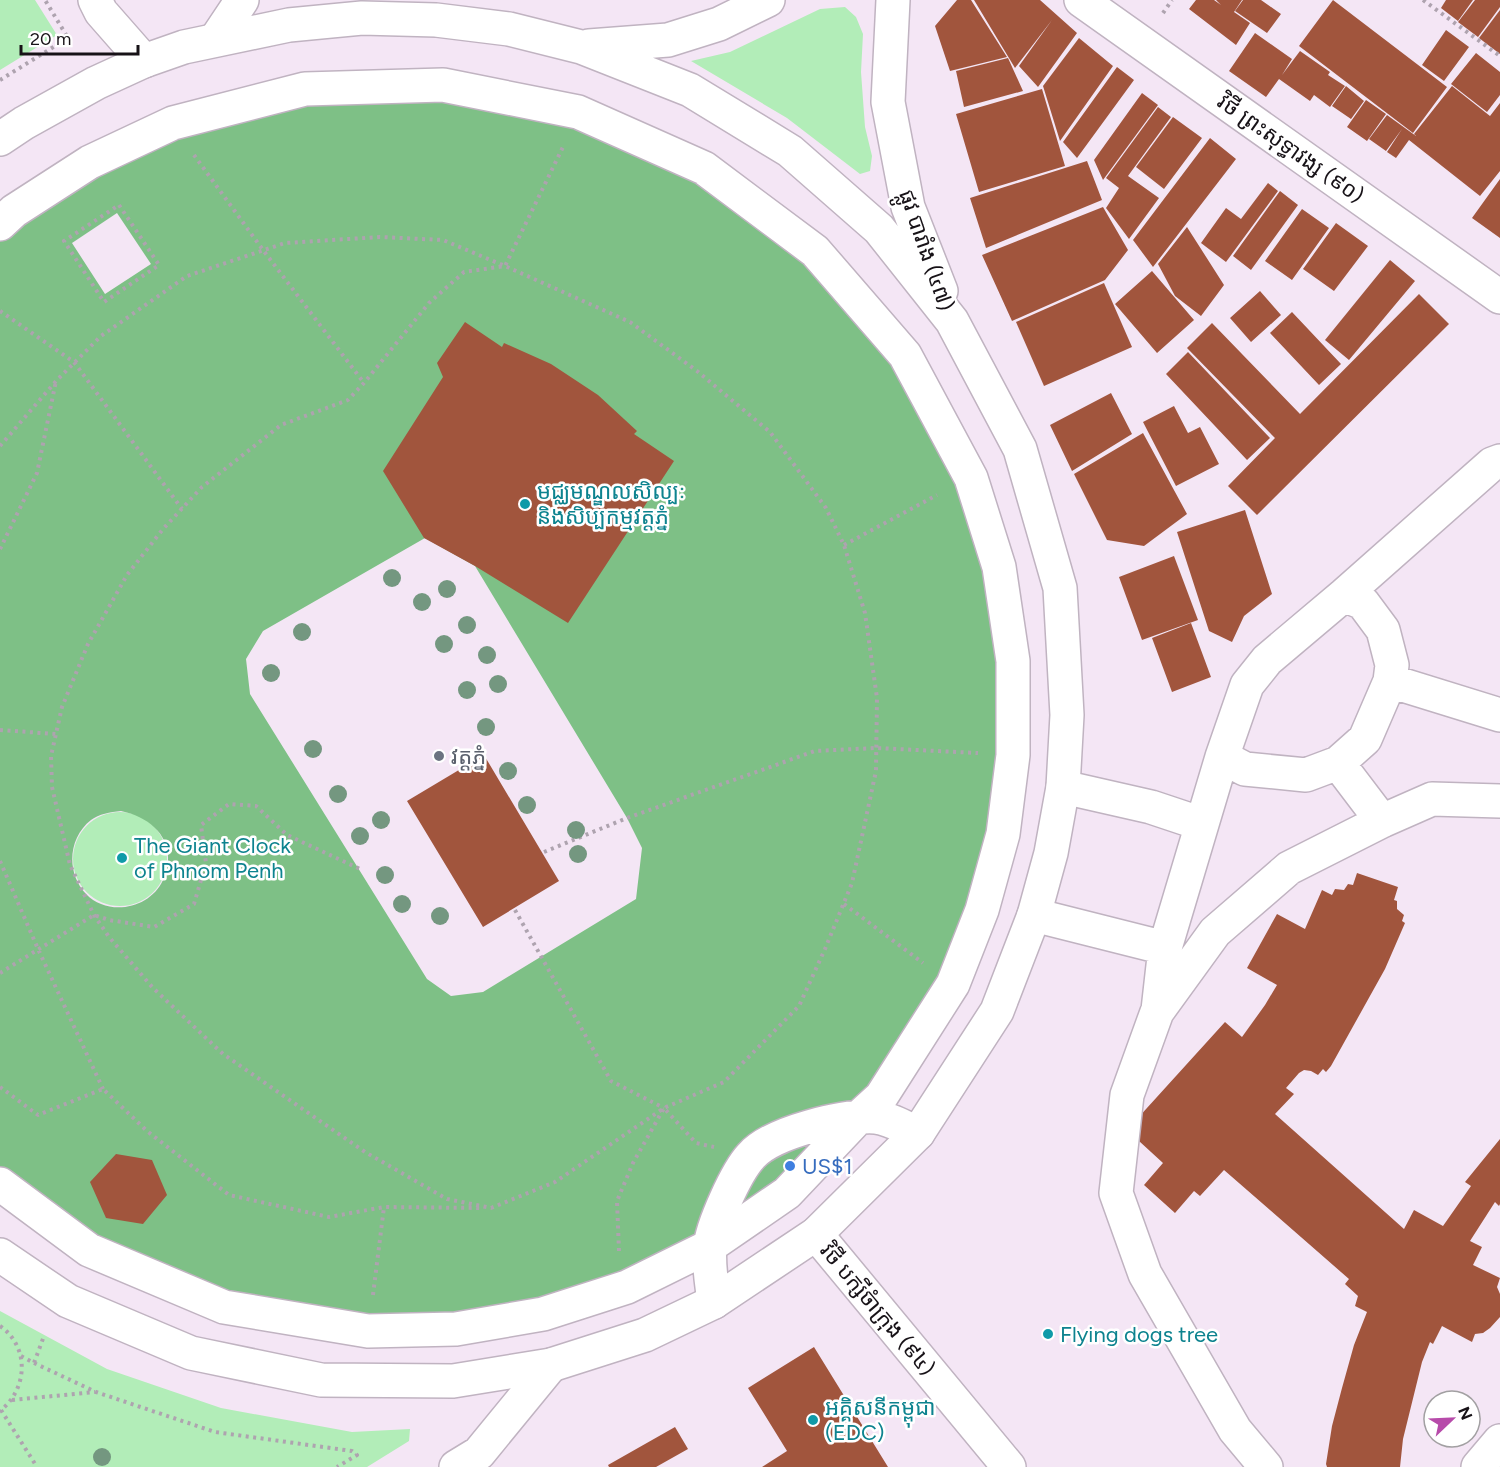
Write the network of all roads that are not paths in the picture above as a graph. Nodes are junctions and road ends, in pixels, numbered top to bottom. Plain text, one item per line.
1 (94, 0) edge
2 (242, 0) edge
3 (768, 0) edge
4 (893, 0) edge
5 (1081, 0) edge
6 (216, 39) junction
7 (581, 46) junction
8 (144, 61) junction
9 (0, 139) edge
10 (0, 224) edge
11 (1500, 297) edge
12 (952, 321) junction
13 (1500, 461) edge
14 (1344, 595) junction
15 (1390, 681) junction
16 (1500, 715) edge
17 (1222, 757) junction
18 (1338, 763) junction
19 (1064, 787) junction
20 (1500, 801) edge
21 (1382, 821) junction
22 (1202, 824) junction
23 (1034, 915) junction
24 (1165, 948) junction
25 (1157, 1012) junction
26 (858, 1118) junction
27 (918, 1132) junction
28 (0, 1184) edge
29 (816, 1234) junction
30 (710, 1246) junction
31 (0, 1255) edge
32 (714, 1302) junction
33 (551, 1365) junction
34 (1500, 1441) edge
35 (456, 1467) edge
36 (1009, 1467) edge
37 (1266, 1467) edge
38 (1478, 1467) edge

1 - 8 street
2 - 6 street
3 - 7 street
4 - 12 street, ផ្លូវ បារាំង (៤៧)
5 - 11 street, វិថី ព្រះសុទ្ធាវង្ស (៩០)
6 - 7 street
6 - 8 street
7 - 12 street
8 - 9 street
10 - 26 street
12 - 19 street
13 - 14 street
14 - 15 street
14 - 17 street
15 - 16 street
15 - 18 street
17 - 18 street
17 - 22 street
18 - 21 street
19 - 22 street
19 - 23 street
20 - 21 street
21 - 25 street
22 - 24 street
23 - 24 street
23 - 27 street
24 - 25 street
25 - 37 street
26 - 27 street
26 - 30 street
26 - 30 street
27 - 29 street
28 - 30 street
29 - 32 street
29 - 36 street, វិថី បក្សីចំាក្រុង (៩៤)
30 - 32 street
31 - 33 street
32 - 33 street
33 - 35 street
34 - 38 street

